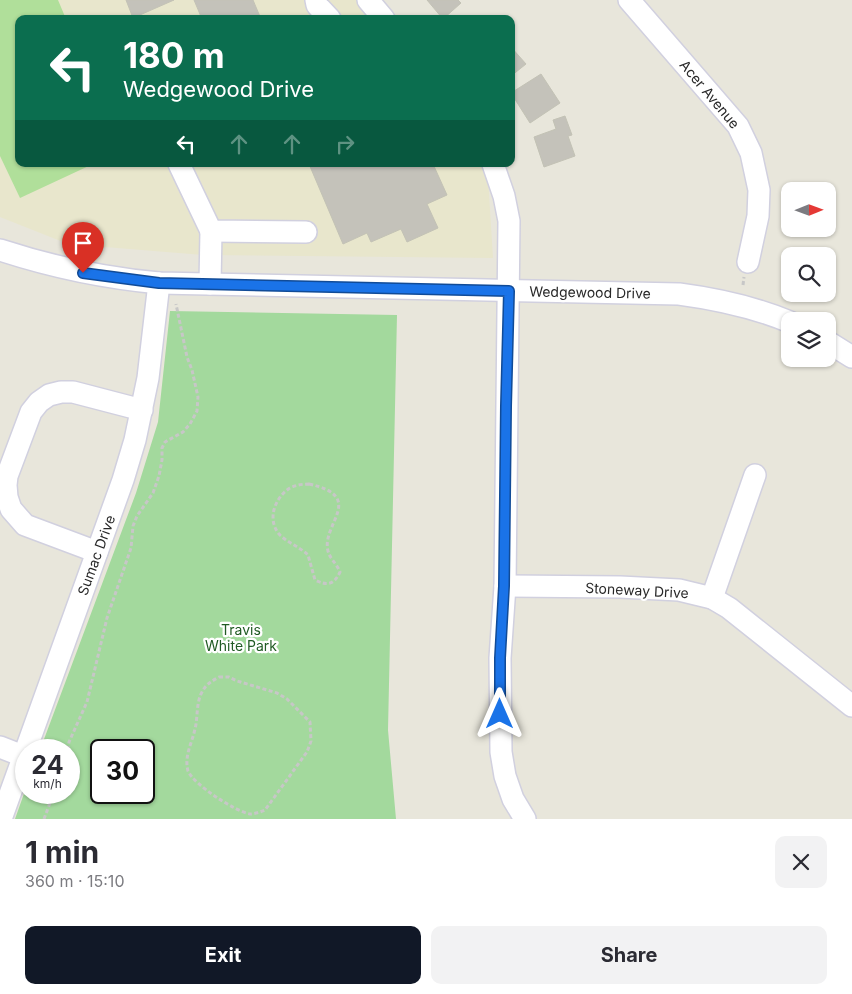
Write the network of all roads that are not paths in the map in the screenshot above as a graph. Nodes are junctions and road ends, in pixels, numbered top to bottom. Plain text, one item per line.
1 (316, 0) edge
2 (368, 0) edge
3 (629, 0) edge
4 (326, 15) edge
5 (381, 15) edge
6 (180, 167) edge
7 (494, 167) edge
8 (211, 231) junction
9 (306, 232) dead end
10 (0, 250) edge
11 (748, 262) dead end
12 (168, 283) junction
13 (210, 284) junction
14 (509, 291) junction
15 (781, 317) edge
16 (836, 347) edge
17 (852, 357) edge
18 (142, 410) junction
19 (754, 475) dead end
20 (97, 552) junction
21 (504, 586) junction
22 (712, 598) junction
23 (852, 706) edge
24 (29, 739) edge
25 (0, 747) edge
26 (15, 753) edge
27 (15, 779) edge
28 (1, 819) edge
29 (525, 819) edge

1 - 4 street
2 - 5 street
3 - 11 street, Acer Avenue
6 - 8 street
7 - 14 street
8 - 9 street
8 - 13 street
10 - 12 street, Wedgewood Drive
12 - 13 street, Wedgewood Drive
12 - 18 street, Sumac Drive
13 - 14 street, Wedgewood Drive
14 - 15 street, Wedgewood Drive
14 - 21 street
16 - 17 street
18 - 20 street, Sumac Drive
18 - 20 street
19 - 22 street
20 - 24 street, Sumac Drive
21 - 22 street, Stoneway Drive
21 - 29 street
22 - 23 street, Stoneway Drive
25 - 26 street
27 - 28 street, Sumac Drive

